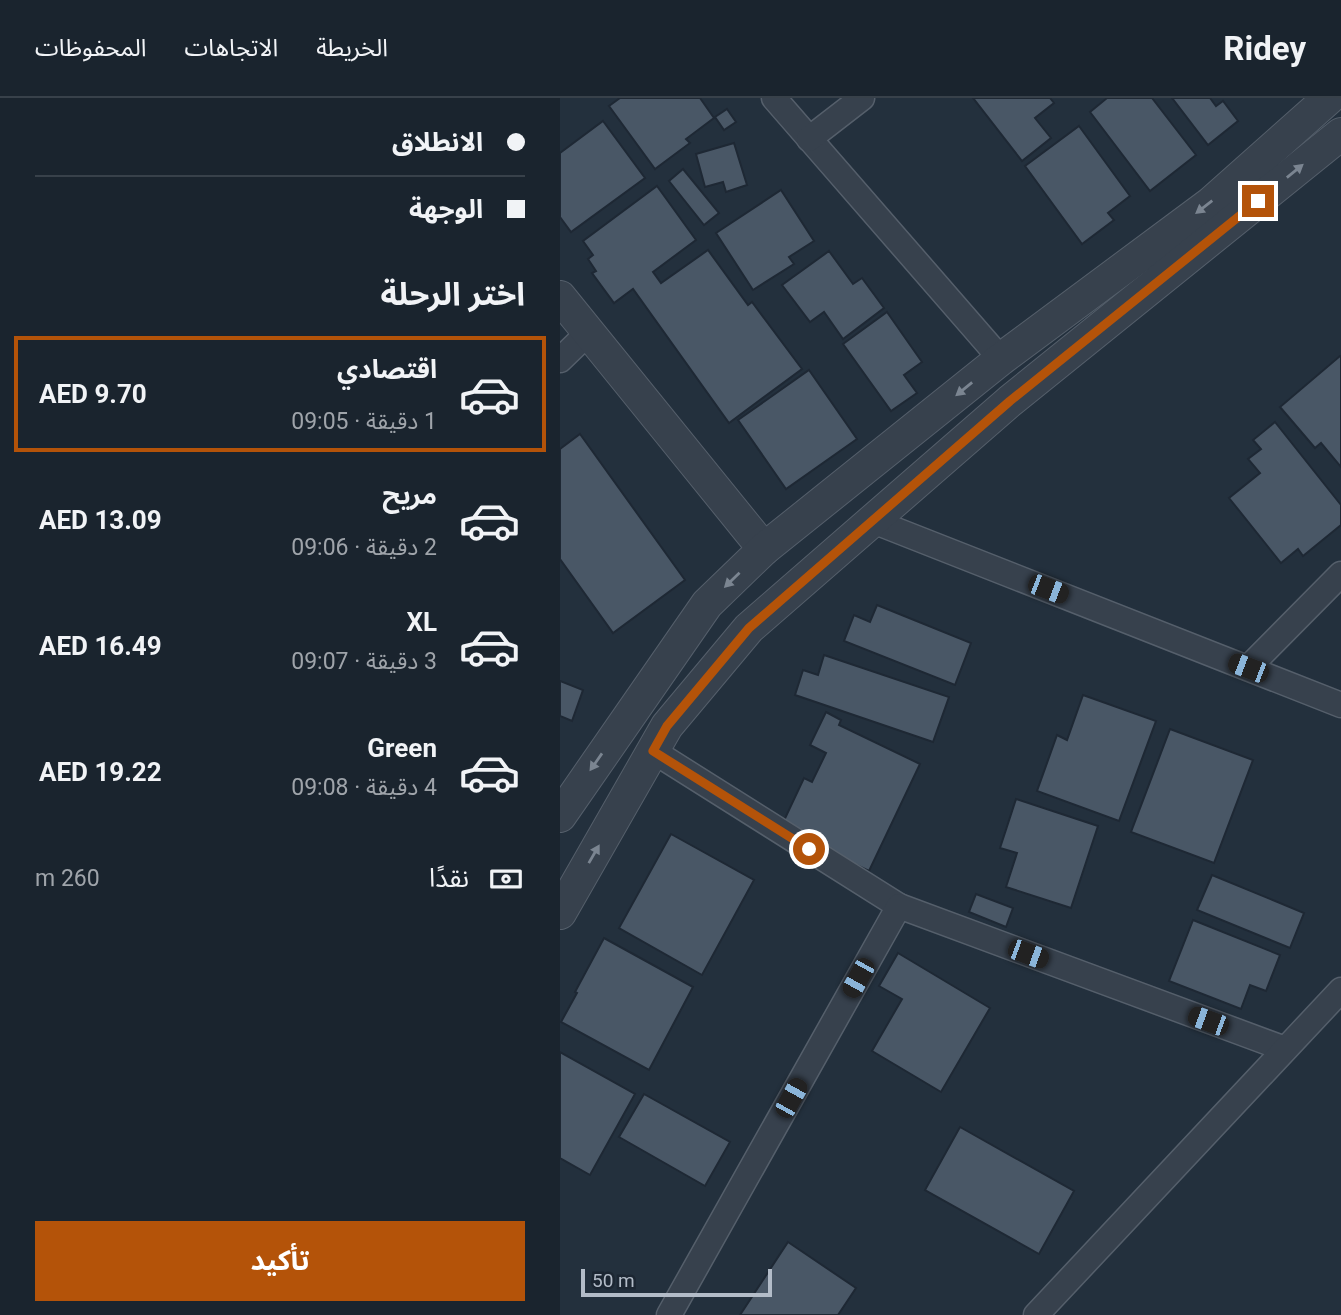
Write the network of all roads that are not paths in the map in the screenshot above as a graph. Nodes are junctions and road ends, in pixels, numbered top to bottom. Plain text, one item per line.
1 (774, 98) edge
2 (862, 98) edge
3 (1329, 98) edge
4 (1341, 134) edge
5 (809, 139) junction
6 (560, 297) edge
7 (589, 332) junction
8 (1001, 359) junction
9 (560, 360) edge
10 (873, 521) junction
11 (764, 549) junction
12 (1341, 574) edge
13 (1248, 668) junction
14 (1341, 705) edge
15 (653, 751) junction
16 (560, 816) edge
17 (899, 905) junction
18 (560, 913) edge
19 (1341, 990) edge
20 (1285, 1049) junction
21 (669, 1315) edge
22 (1035, 1315) edge

1 - 5 street
2 - 5 street
3 -> 8 street
10 -> 4 street
5 - 8 street
6 - 7 street
7 - 9 street
7 - 11 street
8 -> 11 street
10 - 13 street
10 - 15 street
11 -> 16 street
12 - 13 street
13 - 14 street
15 - 17 street
18 -> 15 street
17 - 20 street
17 - 21 street
19 - 20 street
20 - 22 street

